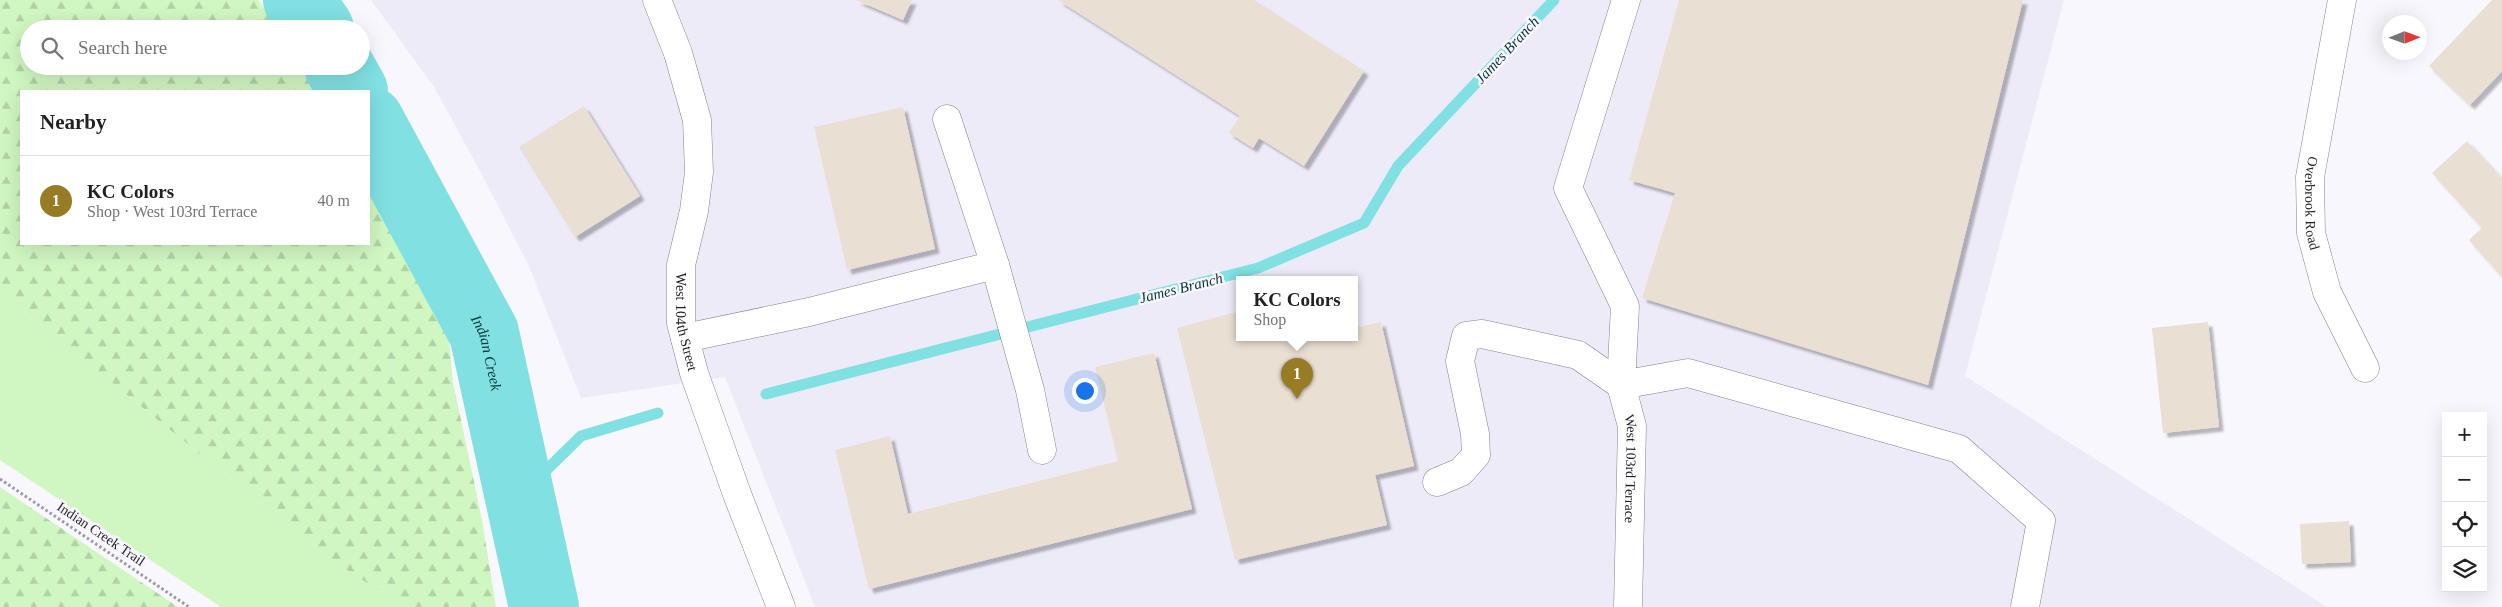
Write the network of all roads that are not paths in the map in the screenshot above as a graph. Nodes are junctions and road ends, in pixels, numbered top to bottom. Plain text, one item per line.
1 (658, 0) edge
2 (1626, 0) edge
3 (2342, 0) edge
4 (947, 118) dead end
5 (998, 273) junction
6 (685, 338) junction
7 (2365, 368) dead end
8 (1621, 385) junction
9 (1042, 450) dead end
10 (1437, 482) dead end
11 (781, 607) edge
12 (1628, 607) edge
13 (2025, 607) edge

1 - 6 street, West 104th Street
2 - 8 street, West 103rd Terrace
3 - 7 street, Overbrook Road
4 - 5 street
5 - 6 street
5 - 9 street
6 - 11 street, West 104th Street
8 - 10 street
8 - 12 street, West 103rd Terrace
8 - 13 street

